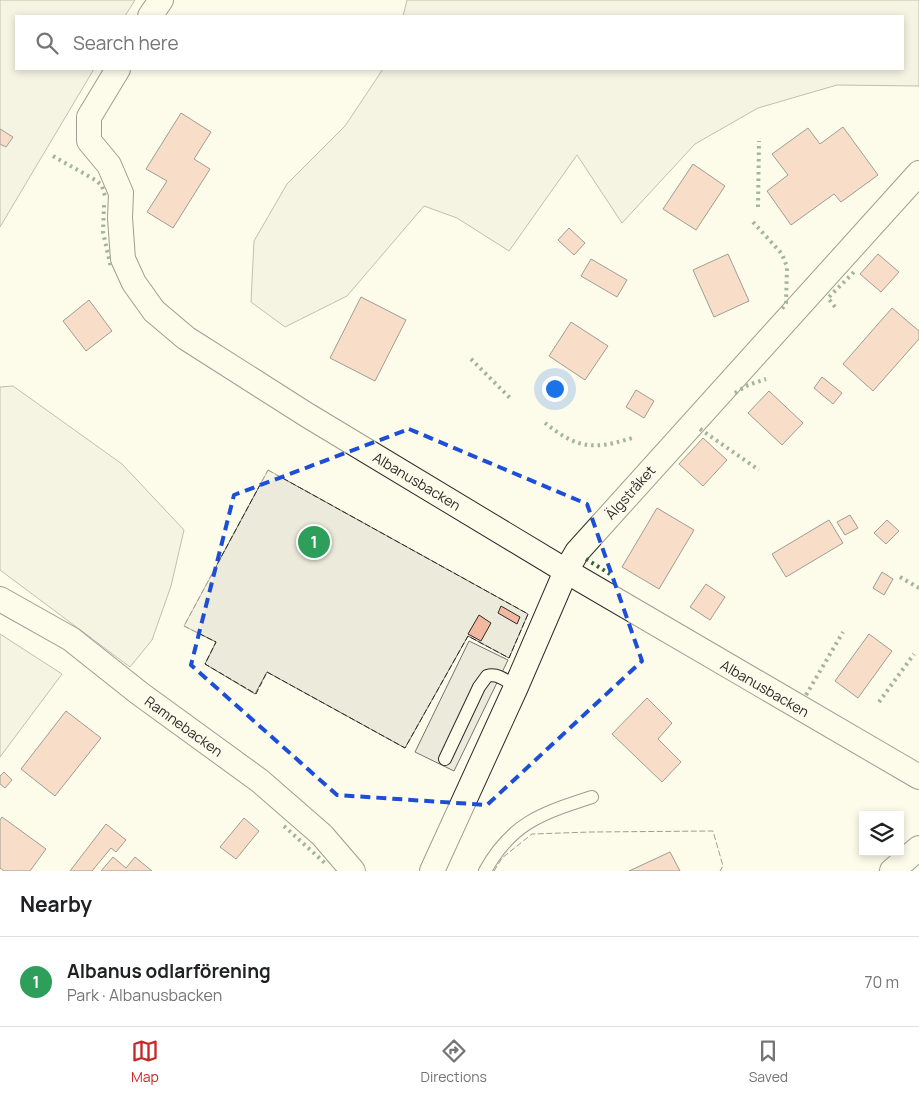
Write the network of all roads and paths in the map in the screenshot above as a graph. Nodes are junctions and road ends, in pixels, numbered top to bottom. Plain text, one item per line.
1 (160, 0) edge
2 (151, 15) edge
3 (117, 70) edge
4 (919, 173) edge
5 (566, 570) junction
6 (0, 599) edge
7 (516, 687) junction
8 (445, 759) dead end
9 (919, 778) edge
10 (592, 797) dead end
11 (919, 848) edge
12 (353, 871) edge
13 (432, 871) edge
14 (485, 871) edge
15 (892, 871) edge

1 - 2 street
3 - 5 street, Albanusbacken
4 - 5 street, Älgstråket
5 - 7 street, Älgstråket
5 - 9 street, Albanusbacken
6 - 12 street, Ramnebacken
7 - 8 lane
7 - 13 street, Älgstråket
10 - 14 lane
11 - 15 street

